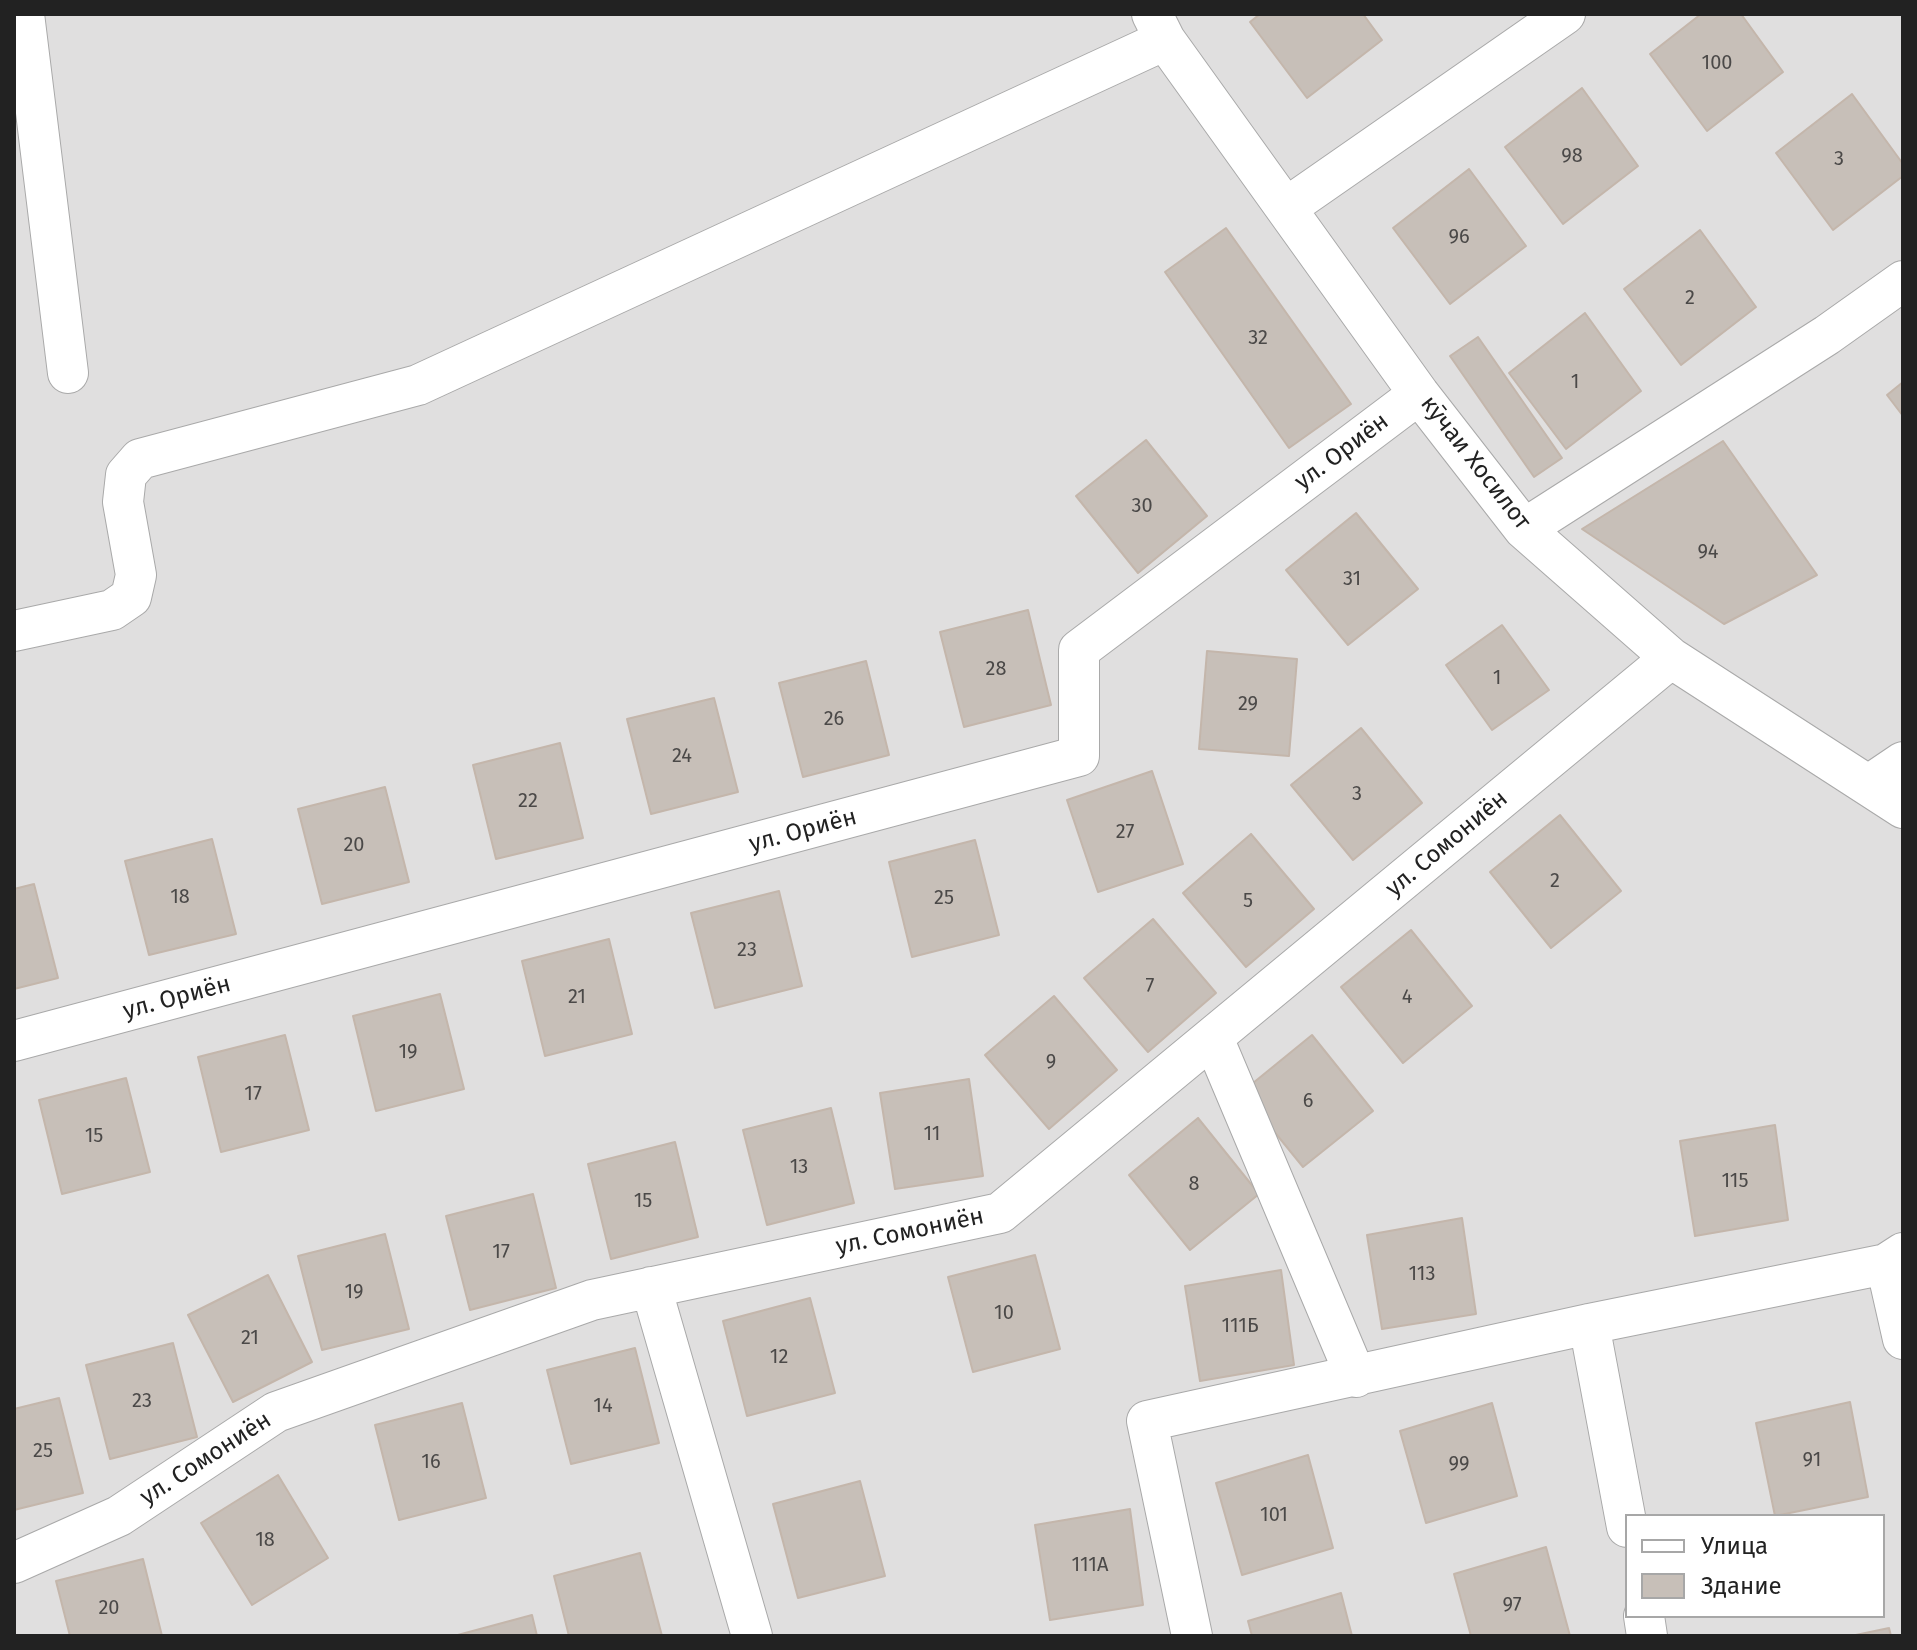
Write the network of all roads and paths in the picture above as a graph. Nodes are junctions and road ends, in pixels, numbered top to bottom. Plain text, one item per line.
1 (24, 14) edge
2 (1565, 14) edge
3 (1158, 27) edge
4 (1286, 208) junction
5 (1903, 281) edge
6 (68, 373) dead end
7 (1419, 394) junction
8 (1524, 529) junction
9 (14, 631) edge
10 (1671, 658) junction
11 (1903, 762) edge
12 (1869, 785) junction
13 (1903, 808) edge
14 (1213, 1038) junction
15 (14, 1041) edge
16 (1895, 1258) edge
17 (651, 1287) junction
18 (1589, 1324) junction
19 (1903, 1339) edge
20 (1356, 1377) junction
21 (1625, 1516) edge
22 (14, 1563) edge
23 (752, 1636) edge
24 (1192, 1636) edge

1 - 6 street
2 - 4 street
3 - 4 street, кӯчаи Хосилот
3 - 9 street
4 - 7 street, кӯчаи Хосилот
5 - 8 street
7 - 8 street, кӯчаи Хосилот
7 - 15 street, ул. Ориён
8 - 10 street, кӯчаи Хосилот
10 - 12 street, кӯчаи Хосилот
10 - 14 street, ул. Сомониён
11 - 12 street
12 - 13 street, кӯчаи Хосилот
14 - 17 street, ул. Сомониён
14 - 20 street
16 - 18 street
16 - 19 street
17 - 22 street, ул. Сомониён
17 - 23 street
18 - 20 street
18 - 21 street
20 - 24 street

